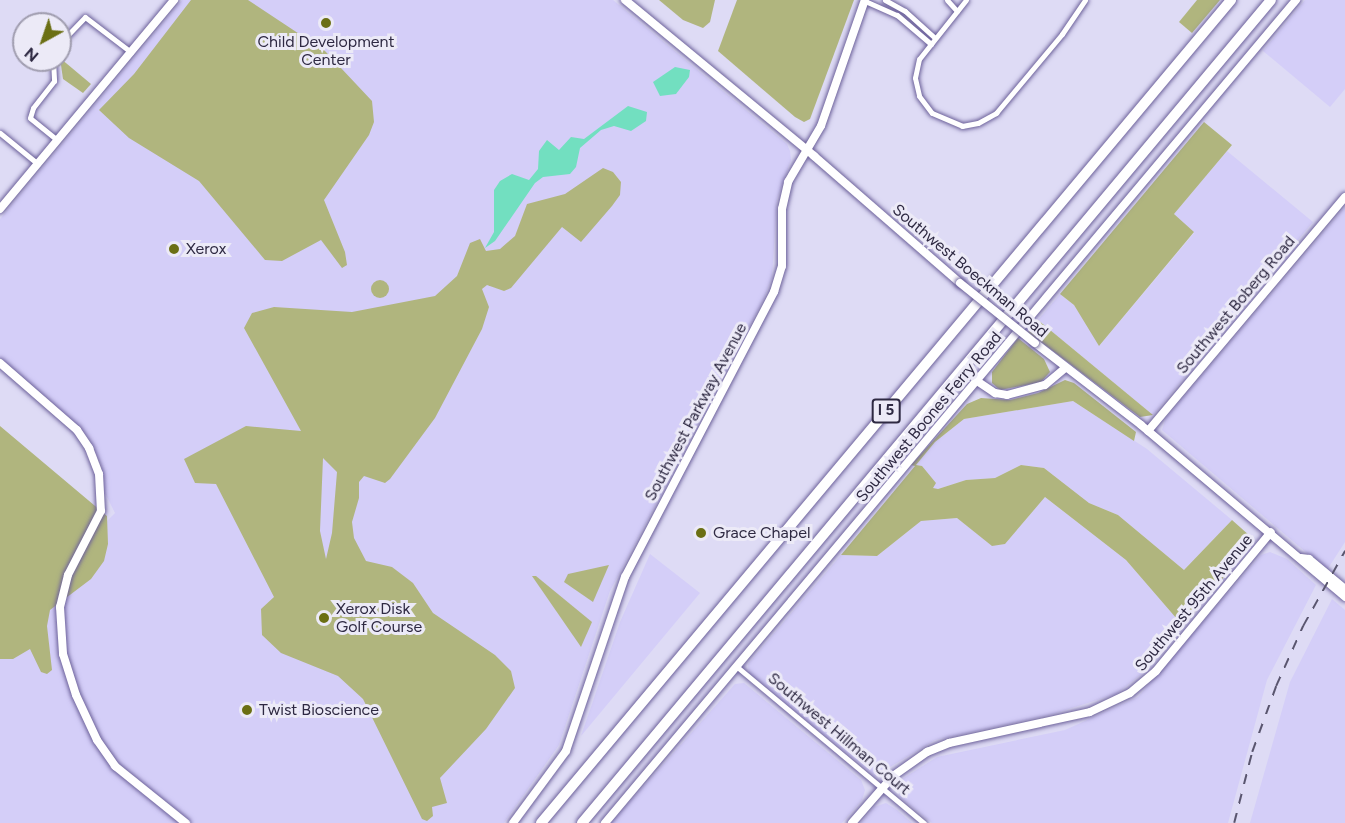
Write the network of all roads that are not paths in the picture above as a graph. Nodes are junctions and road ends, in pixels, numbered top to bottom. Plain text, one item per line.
1 (174, 0) edge
2 (625, 0) edge
3 (885, 0) edge
4 (947, 0) edge
5 (966, 0) edge
6 (1085, 0) edge
7 (1231, 0) edge
8 (1271, 0) edge
9 (1296, 0) edge
10 (865, 1) edge
11 (957, 10) junction
12 (72, 31) edge
13 (933, 41) junction
14 (130, 52) junction
15 (54, 72) edge
16 (1, 136) edge
17 (57, 140) junction
18 (807, 150) junction
19 (38, 164) junction
20 (1345, 197) edge
21 (0, 209) edge
22 (0, 363) edge
23 (1065, 368) junction
24 (977, 381) junction
25 (1148, 431) junction
26 (1271, 532) junction
27 (1301, 558) junction
28 (1345, 589) edge
29 (1345, 597) edge
30 (736, 666) junction
31 (882, 788) junction
32 (186, 823) edge
33 (513, 823) edge
34 (541, 823) edge
35 (582, 823) edge
36 (605, 823) edge
37 (852, 823) edge
38 (924, 823) edge

1 - 14 street
2 - 18 street, Southwest Boeckman Road
3 - 13 street
4 - 11 street
5 - 11 street
6 - 13 street
7 - 34 highway, I 5
8 - 35 highway, I 5
9 - 24 street, Southwest Boones Ferry Road
10 - 13 street
10 - 18 street, Southwest Parkway Avenue
11 - 13 street
12 - 14 street
14 - 17 street
15 - 17 street
16 - 19 street
17 - 19 street
18 - 23 street, Southwest Boeckman Road, bridge
18 - 33 street, Southwest Parkway Avenue
19 - 21 street
20 - 25 street, Southwest Boberg Road
22 - 32 street
23 - 24 street
23 - 25 street, Southwest Boeckman Road
24 - 30 street, Southwest Boones Ferry Road
25 - 26 street, Southwest Boeckman Road
26 - 27 street, Southwest Boeckman Road
26 - 31 street, Southwest 95th Avenue
27 - 28 street, Southwest Boeckman Road
27 - 29 street, Southwest Boeckman Road
30 - 31 street, Southwest Hillman Court
30 - 36 street, Southwest Boones Ferry Road
31 - 37 street, Southwest 95th Avenue
31 - 38 street, Southwest Hillman Court

